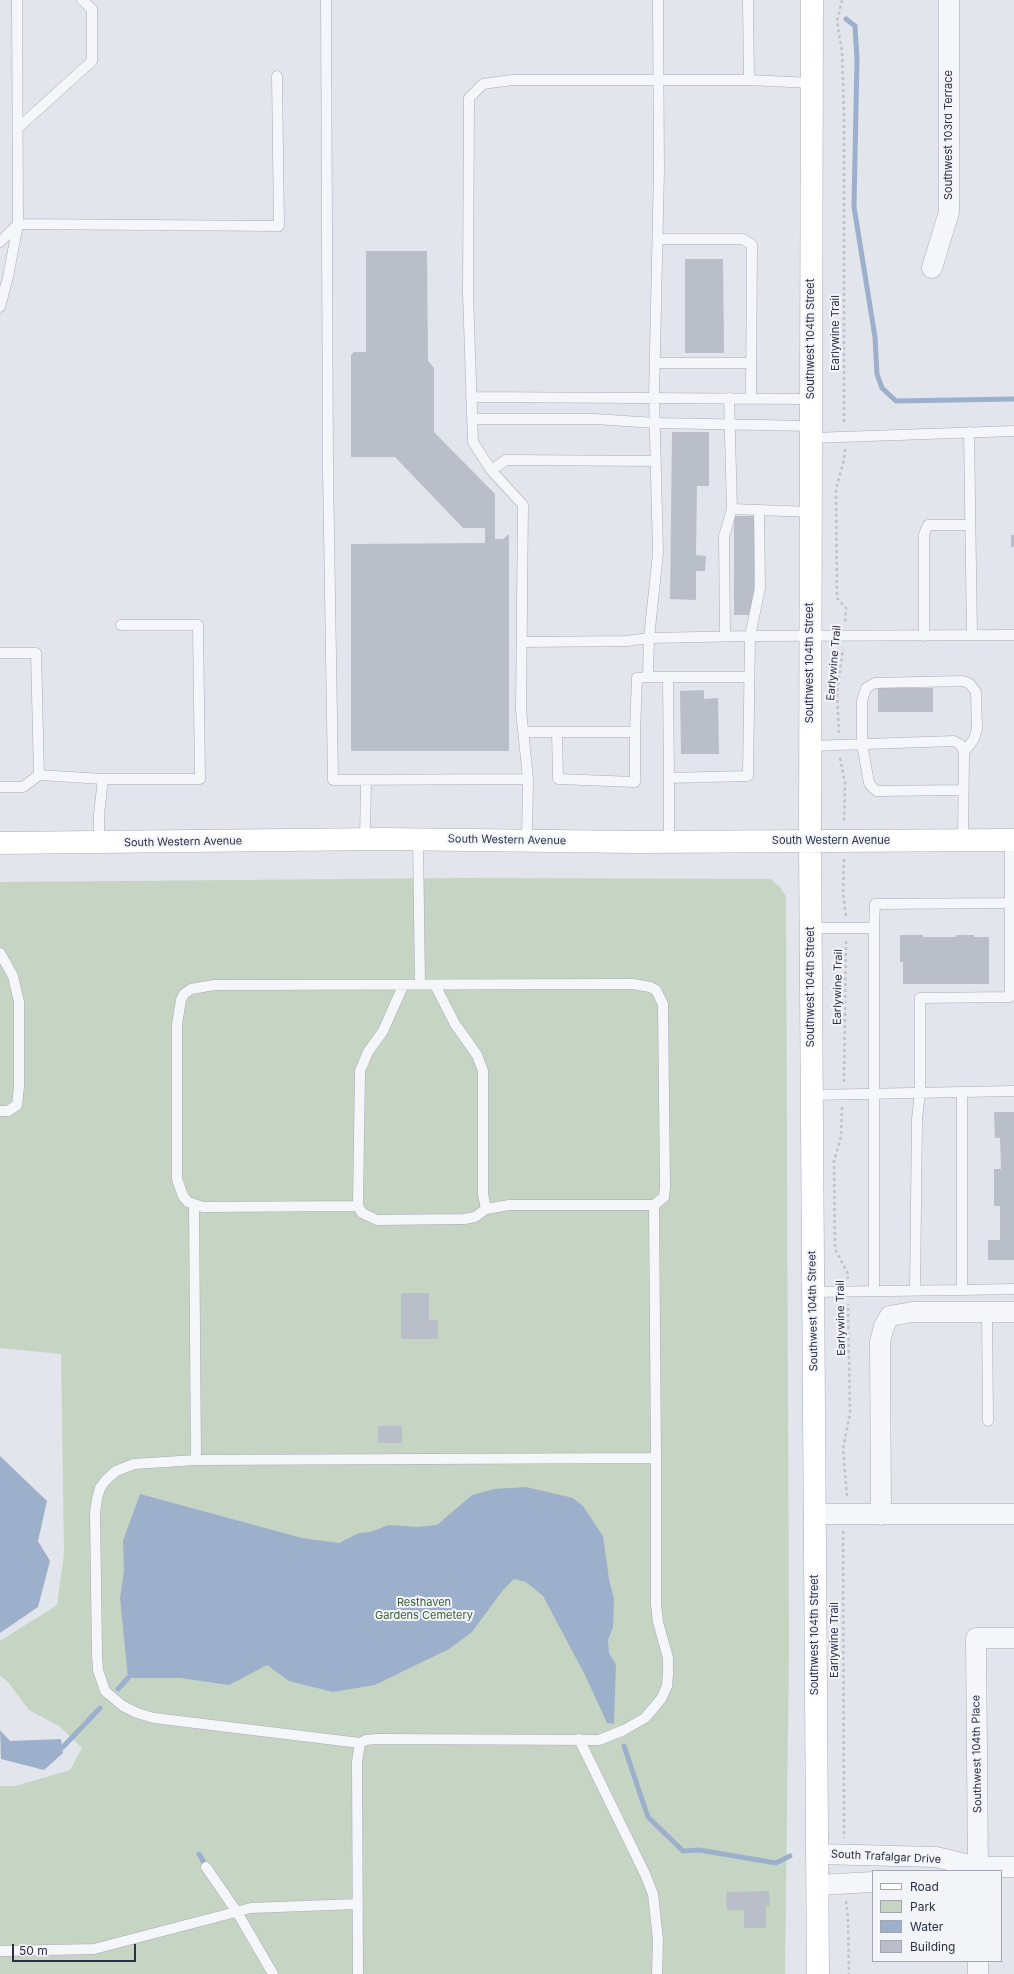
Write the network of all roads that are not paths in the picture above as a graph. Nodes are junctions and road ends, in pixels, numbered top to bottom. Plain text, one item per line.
1 (17, 0) edge
2 (82, 0) edge
3 (326, 0) edge
4 (658, 0) edge
5 (748, 0) edge
6 (812, 0) edge
7 (949, 0) edge
8 (277, 76) dead end
9 (658, 80) junction
10 (749, 80) junction
11 (812, 83) junction
12 (18, 128) junction
13 (18, 224) junction
14 (658, 239) junction
15 (0, 242) edge
16 (932, 268) dead end
17 (0, 307) edge
18 (655, 363) junction
19 (751, 363) junction
20 (471, 397) junction
21 (654, 397) junction
22 (729, 398) junction
23 (751, 398) junction
24 (811, 399) junction
25 (472, 419) junction
26 (655, 423) junction
27 (730, 424) junction
28 (1014, 431) edge
29 (811, 432) junction
30 (969, 432) junction
31 (656, 461) junction
32 (491, 470) junction
33 (732, 509) junction
34 (759, 510) junction
35 (811, 512) junction
36 (970, 525) junction
37 (121, 625) dead end
38 (972, 635) junction
39 (1014, 635) edge
40 (725, 636) junction
41 (750, 636) junction
42 (810, 636) junction
43 (924, 636) junction
44 (649, 638) junction
45 (523, 642) junction
46 (0, 653) edge
47 (648, 677) junction
48 (668, 677) junction
49 (749, 677) junction
50 (524, 732) junction
51 (557, 732) junction
52 (636, 732) junction
53 (862, 744) junction
54 (810, 746) junction
55 (964, 752) junction
56 (39, 775) junction
57 (669, 778) junction
58 (102, 779) junction
59 (528, 779) junction
60 (366, 780) junction
61 (0, 787) edge
62 (963, 790) junction
63 (365, 839) junction
64 (418, 839) junction
65 (527, 840) junction
66 (963, 840) junction
67 (1012, 840) edge
68 (810, 841) junction
69 (669, 842) junction
70 (0, 843) edge
71 (99, 843) junction
72 (1012, 903) edge
73 (811, 928) junction
74 (874, 928) junction
75 (0, 953) edge
76 (420, 985) junction
77 (435, 985) junction
78 (403, 986) junction
79 (1014, 1091) edge
80 (962, 1092) junction
81 (920, 1093) junction
82 (873, 1094) junction
83 (811, 1095) junction
84 (0, 1111) edge
85 (654, 1204) junction
86 (194, 1205) junction
87 (358, 1206) junction
88 (486, 1209) junction
89 (1014, 1289) edge
90 (915, 1290) junction
91 (962, 1290) junction
92 (874, 1291) junction
93 (812, 1292) junction
94 (987, 1312) junction
95 (1014, 1312) edge
96 (988, 1421) dead end
97 (656, 1458) junction
98 (196, 1460) junction
99 (814, 1514) junction
100 (1014, 1514) edge
101 (881, 1515) junction
102 (1014, 1638) edge
103 (579, 1739) junction
104 (360, 1743) junction
105 (817, 1854) junction
106 (206, 1867) dead end
107 (1014, 1867) edge
108 (973, 1870) edge
109 (872, 1882) edge
110 (818, 1885) junction
111 (357, 1904) junction
112 (237, 1912) junction
113 (0, 1951) edge
114 (978, 1962) edge
115 (273, 1974) edge
116 (358, 1974) edge
117 (658, 1974) edge
118 (818, 1974) edge
119 (978, 1974) edge

1 - 12 lane
2 - 12 lane
3 - 60 lane
4 - 9 lane
5 - 10 lane
6 - 11 main road, Southwest 104th Street
7 - 16 street, Southwest 103rd Terrace
8 - 13 lane
9 - 10 lane
9 - 14 lane
9 - 20 lane
10 - 11 lane
11 - 24 main road, Southwest 104th Street
12 - 13 lane
13 - 15 lane
13 - 17 lane
14 - 18 lane
14 - 19 lane
18 - 19 lane
18 - 21 lane
19 - 23 lane
20 - 21 lane
20 - 25 lane
21 - 22 lane
21 - 26 lane
22 - 23 lane
22 - 27 lane
23 - 24 lane
24 - 29 main road, Southwest 104th Street
25 - 26 lane
25 - 32 lane
26 - 27 lane
26 - 31 lane
27 - 29 lane
27 - 33 lane
28 - 30 lane
29 - 30 lane
29 - 35 main road, Southwest 104th Street
30 - 36 lane
31 - 32 lane
31 - 44 lane
32 - 45 lane
33 - 34 lane
33 - 40 lane
34 - 35 lane
34 - 41 lane
35 - 42 main road, Southwest 104th Street
36 - 38 lane
36 - 43 lane
37 - 58 lane
38 - 39 lane
38 - 43 lane
40 - 41 lane
40 - 44 lane
41 - 42 lane
41 - 49 lane
42 - 43 lane
42 - 54 main road, Southwest 104th Street
44 - 45 lane
44 - 47 lane
45 - 50 lane
46 - 56 lane
47 - 48 lane
47 - 52 lane
48 - 49 lane
48 - 57 lane
49 - 57 lane
50 - 51 lane
50 - 59 lane
51 - 52 lane
51 - 52 lane
53 - 54 lane
53 - 55 lane
53 - 55 lane
53 - 62 lane
54 - 68 main road, Southwest 104th Street
55 - 62 lane
56 - 58 lane
56 - 61 lane
57 - 69 lane
58 - 71 lane
59 - 60 lane
59 - 65 lane
60 - 63 lane
62 - 66 lane
63 - 64 main road, South Western Avenue
63 - 71 main road, South Western Avenue
64 - 65 main road, South Western Avenue
64 - 76 lane
65 - 69 main road, South Western Avenue
66 - 67 main road, South Western Avenue
66 - 68 main road, South Western Avenue
67 - 72 lane
68 - 69 main road, South Western Avenue
68 - 73 main road, Southwest 104th Street
70 - 71 main road, South Western Avenue
72 - 74 lane
72 - 81 lane
73 - 74 lane
73 - 83 main road, Southwest 104th Street
74 - 82 lane
75 - 84 lane
76 - 77 lane
76 - 78 lane
77 - 85 lane
77 - 88 lane
78 - 86 lane
78 - 87 lane
79 - 80 lane
80 - 81 lane
80 - 91 lane
81 - 82 lane
81 - 90 lane
82 - 83 lane
82 - 92 lane
83 - 93 main road, Southwest 104th Street
85 - 88 lane
85 - 97 lane
86 - 87 lane
86 - 98 lane
87 - 88 lane
89 - 91 lane
90 - 91 lane
90 - 92 lane
92 - 93 lane
93 - 99 main road, Southwest 104th Street
94 - 95 street
94 - 96 lane
94 - 101 street
97 - 98 lane
97 - 103 lane
98 - 104 lane
99 - 101 street
99 - 105 main road, Southwest 104th Street
100 - 101 street
102 - 108 street, Southwest 104th Place
103 - 104 lane
103 - 117 lane
104 - 111 lane
105 - 108 street, South Trafalgar Drive
105 - 110 main road, Southwest 104th Street
106 - 112 lane
107 - 108 street, South Trafalgar Drive
109 - 110 street
110 - 118 main road, Southwest 104th Street
111 - 112 lane
111 - 116 lane
112 - 113 lane
112 - 115 lane
114 - 119 street

